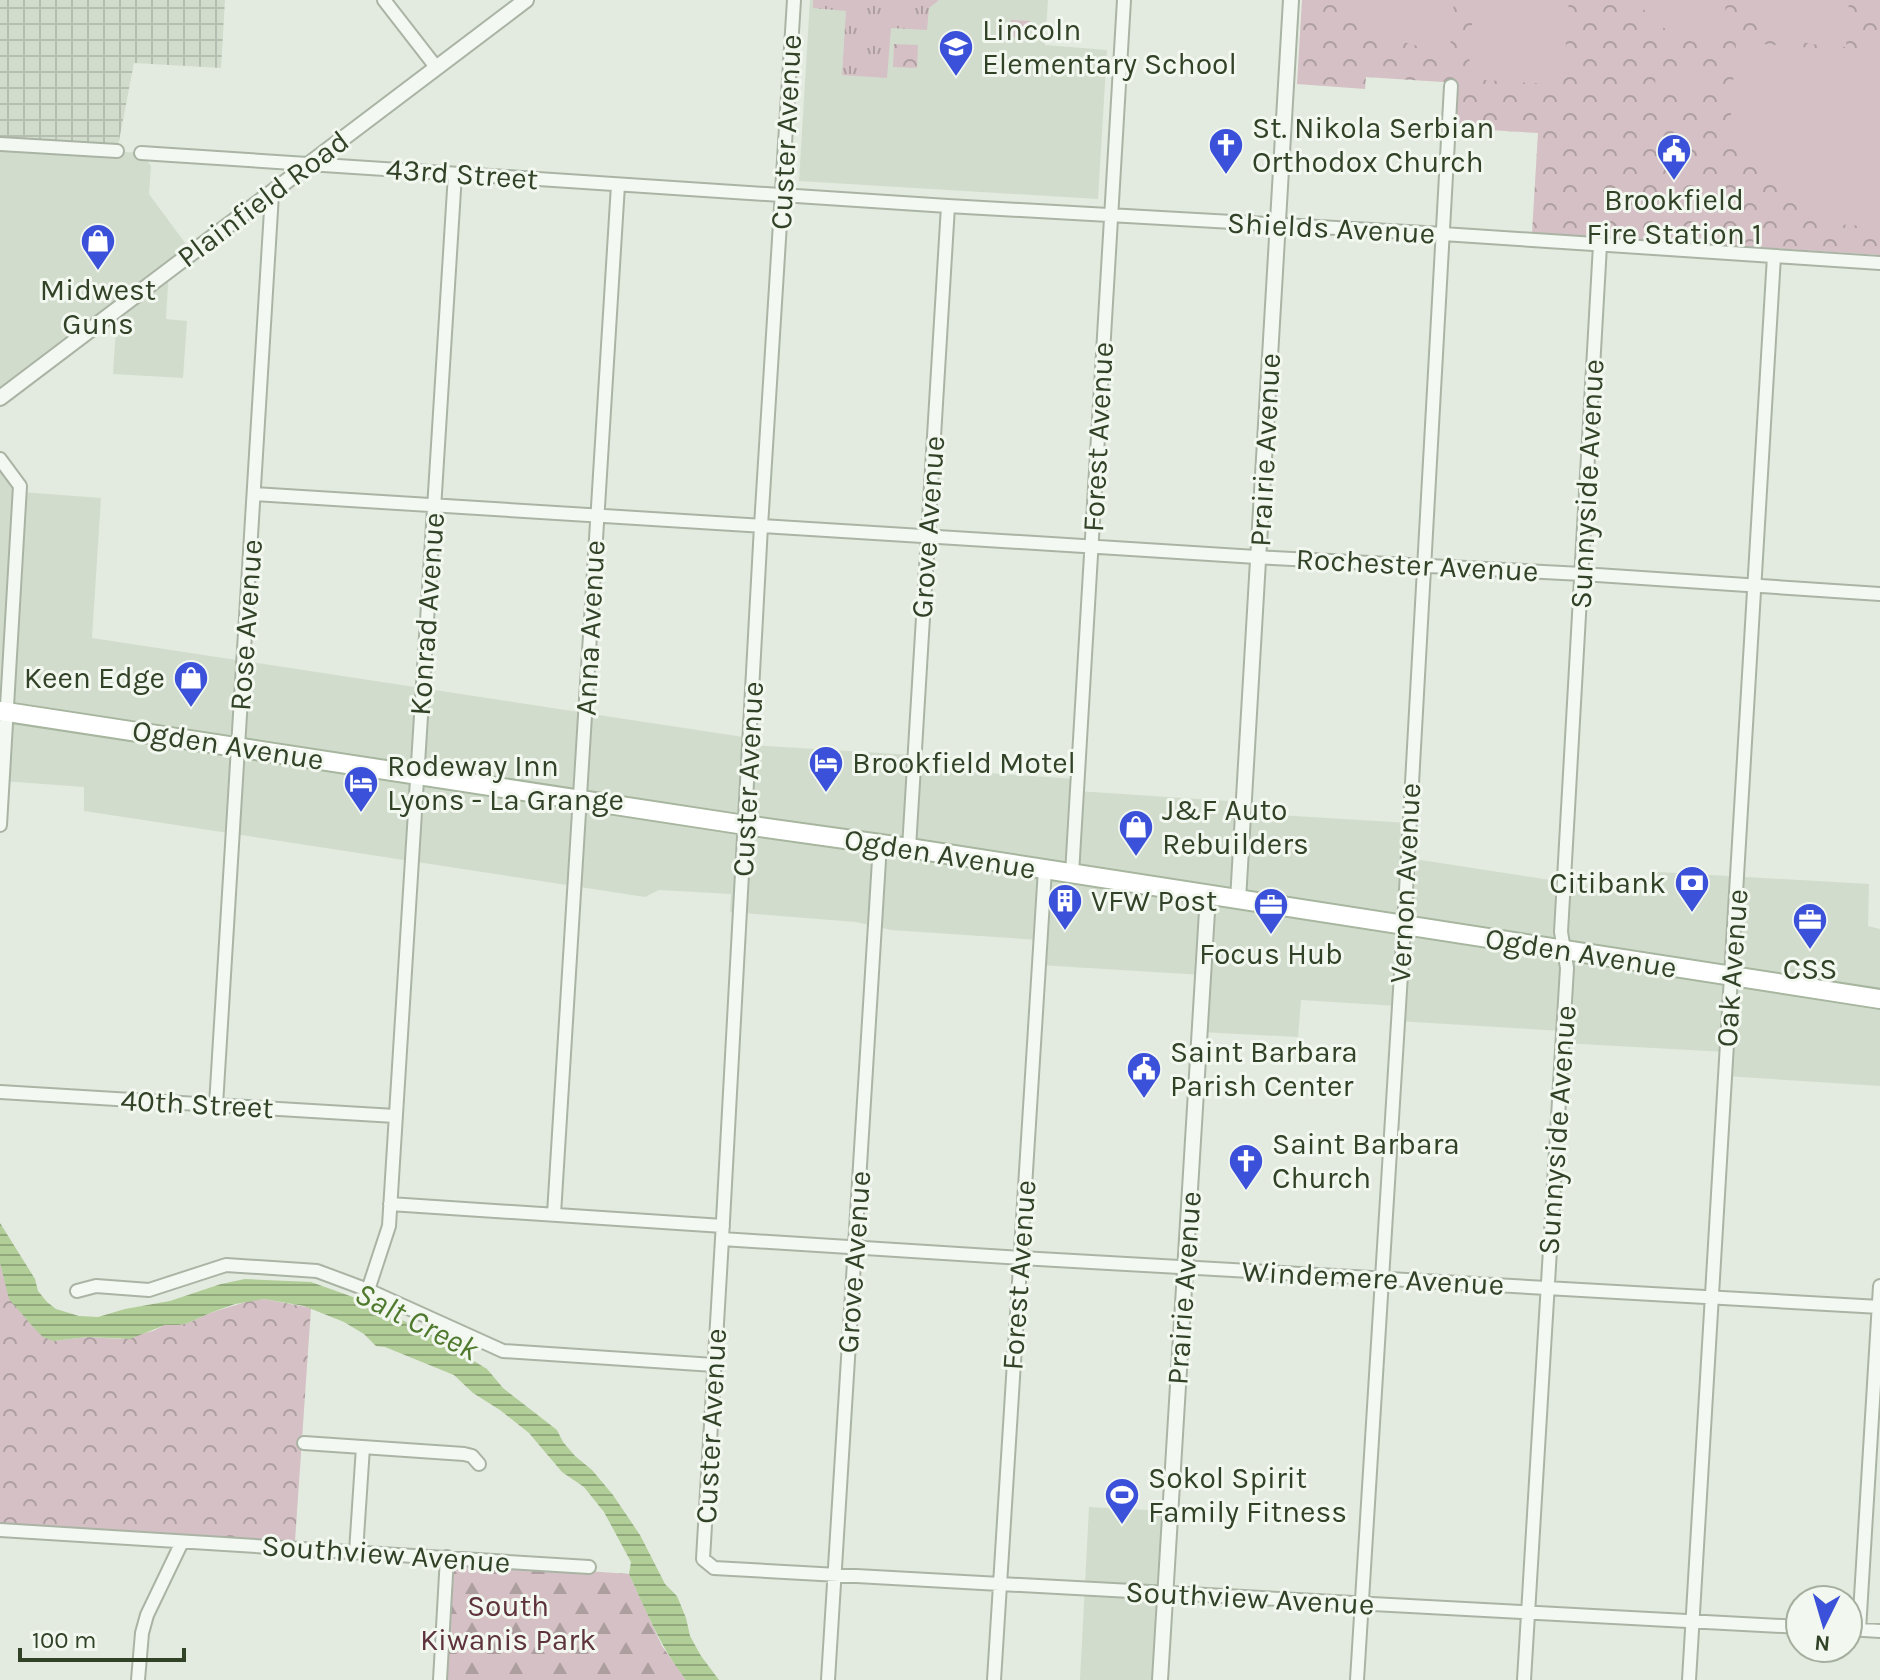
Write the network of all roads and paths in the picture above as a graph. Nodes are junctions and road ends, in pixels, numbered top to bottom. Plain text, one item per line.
1 (384, 0) edge
2 (526, 0) edge
3 (794, 0) edge
4 (1124, 0) edge
5 (1291, 0) edge
6 (436, 67) junction
7 (1451, 86) dead end
8 (0, 144) edge
9 (117, 151) dead end
10 (141, 153) dead end
11 (311, 164) junction
12 (455, 174) junction
13 (618, 185) junction
14 (272, 194) junction
15 (783, 195) junction
16 (948, 206) junction
17 (1111, 215) junction
18 (1278, 225) junction
19 (1443, 234) junction
20 (1600, 245) junction
21 (1774, 256) junction
22 (1880, 263) edge
23 (0, 398) edge
24 (0, 459) edge
25 (254, 494) junction
26 (434, 505) junction
27 (597, 515) junction
28 (761, 526) junction
29 (927, 537) junction
30 (1092, 547) junction
31 (1258, 557) junction
32 (1423, 565) junction
33 (1582, 574) junction
34 (1755, 585) junction
35 (1880, 594) edge
36 (3, 711) edge
37 (238, 747) junction
38 (417, 774) junction
39 (580, 800) junction
40 (0, 825) edge
41 (745, 825) junction
42 (880, 844) junction
43 (909, 848) junction
44 (1045, 869) junction
45 (1072, 874) junction
46 (1208, 895) junction
47 (1238, 900) junction
48 (1404, 926) junction
49 (1564, 950) junction
50 (1731, 976) junction
51 (1880, 999) edge
52 (0, 1092) edge
53 (216, 1105) junction
54 (395, 1116) junction
55 (390, 1204) junction
56 (554, 1214) junction
57 (722, 1232) junction
58 (855, 1248) junction
59 (1021, 1258) junction
60 (1185, 1267) junction
61 (1381, 1278) junction
62 (1880, 1286) edge
63 (1547, 1288) junction
64 (368, 1290) junction
65 (77, 1291) dead end
66 (1712, 1297) junction
67 (1879, 1307) edge
68 (714, 1365) junction
69 (304, 1443) dead end
70 (363, 1447) junction
71 (479, 1464) dead end
72 (0, 1530) edge
73 (182, 1542) junction
74 (356, 1552) junction
75 (447, 1557) junction
76 (703, 1559) joint
77 (589, 1567) dead end
78 (834, 1575) junction
79 (1000, 1584) junction
80 (1857, 1584) edge
81 (1165, 1593) junction
82 (1361, 1604) junction
83 (1527, 1612) junction
84 (1693, 1621) junction
85 (1784, 1626) edge
86 (138, 1680) edge
87 (440, 1680) edge
88 (828, 1680) edge
89 (994, 1680) edge
90 (1160, 1680) edge
91 (1357, 1680) edge
92 (1524, 1680) edge
93 (1689, 1680) edge

1 - 6 street
2 - 6 street, Plainfield Road
3 - 15 street, Custer Avenue
4 - 17 street, Forest Avenue
5 - 18 street, Prairie Avenue
6 - 11 street, Plainfield Road
7 - 19 street, Vernon Avenue
8 - 9 street
10 - 11 street, 43rd Street
11 - 12 street, 43rd Street
11 - 14 street, Plainfield Road
12 - 13 street, 43rd Street
12 - 26 street, Konrad Avenue
13 - 15 street, 43rd Street
13 - 27 street, Anna Avenue
14 - 23 street, Plainfield Road
14 - 25 street, Rose Avenue
15 - 16 street, Shields Avenue
15 - 28 street, Custer Avenue
16 - 17 street, Shields Avenue
16 - 29 street, Grove Avenue
17 - 18 street, Shields Avenue
17 - 30 street, Forest Avenue
18 - 19 street, Shields Avenue
18 - 31 street, Prairie Avenue
19 - 20 street, Shields Avenue
19 - 32 street, Vernon Avenue
20 - 21 street, Shields Avenue
20 - 33 street, Sunnyside Avenue
21 - 22 street, Shields Avenue
21 - 34 street, Oak Avenue
24 - 36 street
25 - 26 street, Rochester Avenue
25 - 37 street, Rose Avenue
26 - 27 street, Rochester Avenue
26 - 38 street, Konrad Avenue
27 - 28 street, Rochester Avenue
27 - 39 street, Anna Avenue
28 - 29 street, Rochester Avenue
28 - 41 street, Custer Avenue
29 - 30 street, Rochester Avenue
29 - 43 street, Grove Avenue
30 - 31 street, Rochester Avenue
30 - 45 street, Forest Avenue
31 - 32 street, Rochester Avenue
31 - 47 street, Prairie Avenue
32 - 33 street, Rochester Avenue
32 - 48 street, Vernon Avenue
33 - 34 street, Rochester Avenue
33 - 49 street, Sunnyside Avenue
34 - 35 street, Rochester Avenue
34 - 50 street, Oak Avenue
36 - 37 main road, Ogden Avenue
36 - 40 street
37 - 38 main road, Ogden Avenue
37 - 53 street, Rose Avenue
38 - 39 main road, Ogden Avenue
38 - 54 street, Konrad Avenue
39 - 41 main road, Ogden Avenue
39 - 56 street, Anna Avenue
41 - 42 main road, Ogden Avenue
41 - 57 street, Custer Avenue
42 - 43 main road, Ogden Avenue
42 - 58 street, Grove Avenue
43 - 44 main road, Ogden Avenue
44 - 45 main road, Ogden Avenue
44 - 59 street, Forest Avenue
45 - 46 main road, Ogden Avenue
46 - 47 main road, Ogden Avenue
46 - 60 street, Prairie Avenue
47 - 48 main road, Ogden Avenue
48 - 49 main road, Ogden Avenue
48 - 61 street, Vernon Avenue
49 - 50 main road, Ogden Avenue
49 - 63 street, Sunnyside Avenue
50 - 51 main road, Ogden Avenue
50 - 66 street, Oak Avenue
52 - 53 street, 40th Street
53 - 54 street, 40th Street
54 - 55 street, Konrad Avenue
55 - 56 street
55 - 64 street, Konrad Avenue
56 - 57 street
57 - 58 street, Windemere Avenue
57 - 68 street, Custer Avenue
58 - 59 street, Windemere Avenue
58 - 78 street, Grove Avenue
59 - 60 street, Windemere Avenue
59 - 79 street, Forest Avenue
60 - 61 street, Windemere Avenue
60 - 81 street, Prairie Avenue
61 - 63 street, Windemere Avenue
61 - 82 street, Vernon Avenue
62 - 67 street
63 - 66 street, Windemere Avenue
63 - 83 street, Sunnyside Avenue
64 - 65 street
64 - 68 street
66 - 67 street, Windemere Avenue
66 - 84 street, Oak Avenue
67 - 80 street
68 - 76 street, Custer Avenue
69 - 70 street
70 - 71 street
70 - 74 street
72 - 73 street, Southview Avenue
73 - 74 street, Southview Avenue
73 - 86 street
74 - 75 street, Southview Avenue
75 - 77 street, Southview Avenue
75 - 87 street
76 - 78 street, Southview Avenue
78 - 79 street, Southview Avenue
78 - 88 street, Grove Avenue
79 - 81 street, Southview Avenue
79 - 89 street, Forest Avenue
81 - 82 street, Southview Avenue
81 - 90 street, Prairie Avenue
82 - 83 street, Southview Avenue
82 - 91 street, Vernon Avenue
83 - 84 street, Southview Avenue
83 - 92 street, Sunnyside Avenue
84 - 85 street, Southview Avenue
84 - 93 street, Oak Avenue

